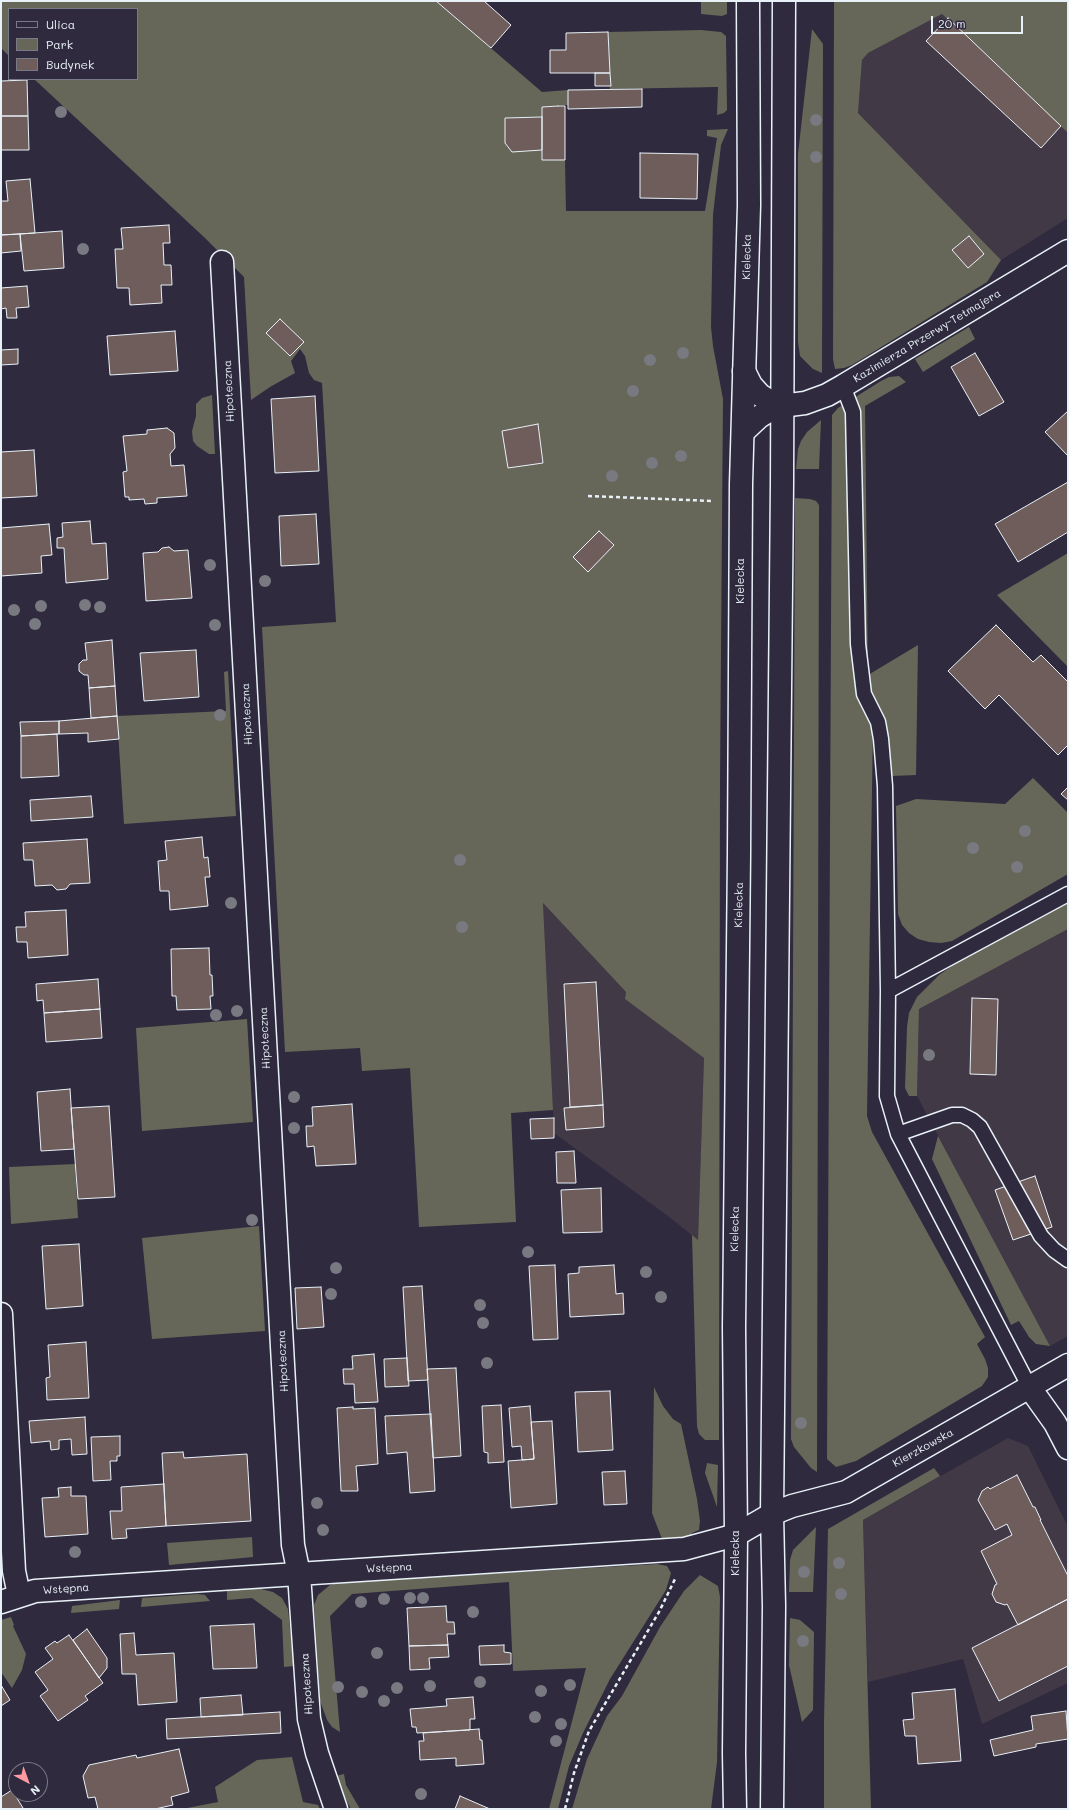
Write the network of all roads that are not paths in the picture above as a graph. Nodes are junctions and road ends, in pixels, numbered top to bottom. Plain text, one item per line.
1 (748, 1) edge
2 (784, 1) edge
3 (1068, 252) edge
4 (222, 262) dead end
5 (744, 371) junction
6 (844, 386) junction
7 (781, 406) junction
8 (743, 432) junction
9 (1068, 894) edge
10 (888, 991) junction
11 (898, 1134) junction
12 (1068, 1260) edge
13 (1, 1314) edge
14 (1068, 1365) edge
15 (1030, 1388) junction
16 (1068, 1448) edge
17 (772, 1514) junction
18 (736, 1535) junction
19 (298, 1574) junction
20 (10, 1598) edge
21 (336, 1809) edge
22 (736, 1809) edge
23 (772, 1809) edge

1 - 5 main road, Kielecka
2 - 7 main road
3 - 6 main road, Kazimierza Przerwy-Tetmajera
4 - 19 main road, Hipoteczna
5 - 7 main road
5 - 8 main road, Kielecka
6 - 7 main road, Kazimierza Przerwy-Tetmajera
6 - 10 lane
7 - 8 main road
7 - 17 main road
8 - 18 main road, Kielecka
9 - 10 lane
10 - 11 lane
11 - 12 lane
11 - 15 lane
13 - 20 main road
14 - 15 main road, Kierzkowska
15 - 16 main road
15 - 17 main road, Kierzkowska
17 - 18 main road, Wstępna
17 - 23 main road
18 - 19 main road, Wstępna
18 - 22 main road, Kielecka
19 - 20 main road, Wstępna
19 - 21 main road, Hipoteczna

